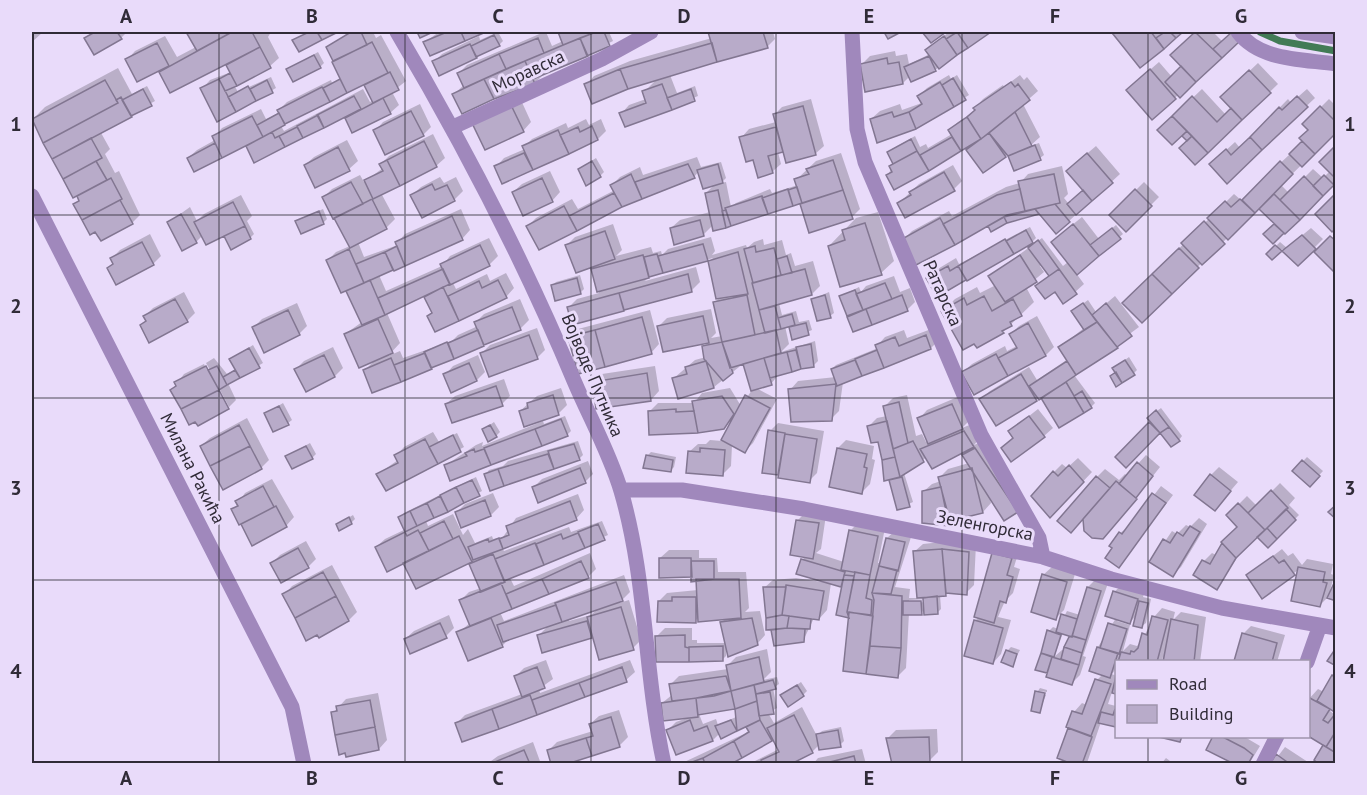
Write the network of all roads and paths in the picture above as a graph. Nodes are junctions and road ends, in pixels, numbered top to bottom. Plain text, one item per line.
1 (397, 32) edge
2 (651, 32) edge
3 (852, 32) edge
4 (1238, 32) edge
5 (1302, 32) edge
6 (1335, 37) edge
7 (1335, 64) edge
8 (453, 127) junction
9 (32, 196) edge
10 (621, 490) junction
11 (1043, 557) junction
12 (1320, 625) junction
13 (1335, 628) edge
14 (1308, 660) edge
15 (1276, 738) edge
16 (300, 761) edge
17 (664, 764) edge
18 (1263, 764) edge

1 - 8 street, Војводе Путника
2 - 8 street, Моравска
3 - 11 street, Ратарска
4 - 7 street
5 - 6 street
8 - 10 street, Војводе Путника
9 - 16 street, Милана Ракића
10 - 11 street, Зеленгорска
10 - 17 street, Војводе Путника
11 - 12 street, Зеленгорска
12 - 13 street, Зеленгорска
12 - 14 street
15 - 18 street

